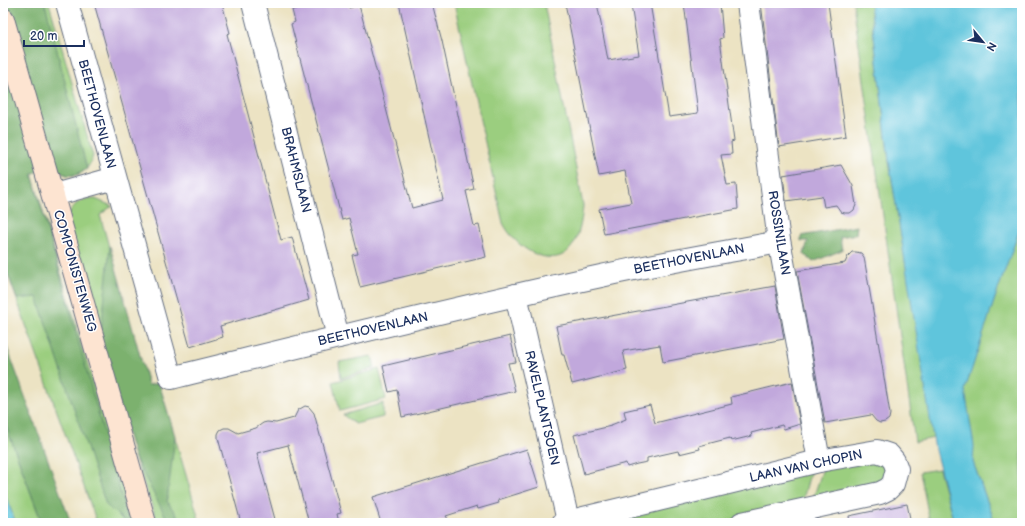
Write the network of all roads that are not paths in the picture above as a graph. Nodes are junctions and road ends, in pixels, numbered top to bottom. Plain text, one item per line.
1 (67, 3) edge
2 (253, 3) edge
3 (748, 3) edge
4 (3, 19) edge
5 (115, 178) junction
6 (54, 195) junction
7 (779, 242) junction
8 (516, 295) junction
9 (338, 337) junction
10 (819, 461) junction
11 (807, 516) edge
12 (566, 522) edge
13 (145, 523) edge
14 (742, 523) edge

1 - 5 street, BEETHOVENLAAN
2 - 9 street, BRAHMSLAAN
3 - 7 street, ROSSINILAAN
4 - 6 main road, COMPONISTENWEG
5 - 6 street, BEETHOVENLAAN
5 - 9 street, BEETHOVENLAAN
6 - 13 main road, COMPONISTENWEG
7 - 8 street, BEETHOVENLAAN
7 - 10 street, ROSSINILAAN
8 - 9 street, BEETHOVENLAAN
8 - 12 street, RAVELPLANTSOEN
10 - 11 street, LAAN VAN CHOPIN
10 - 12 street, LAAN VAN CHOPIN
11 - 14 street, LAAN VAN CHOPIN

